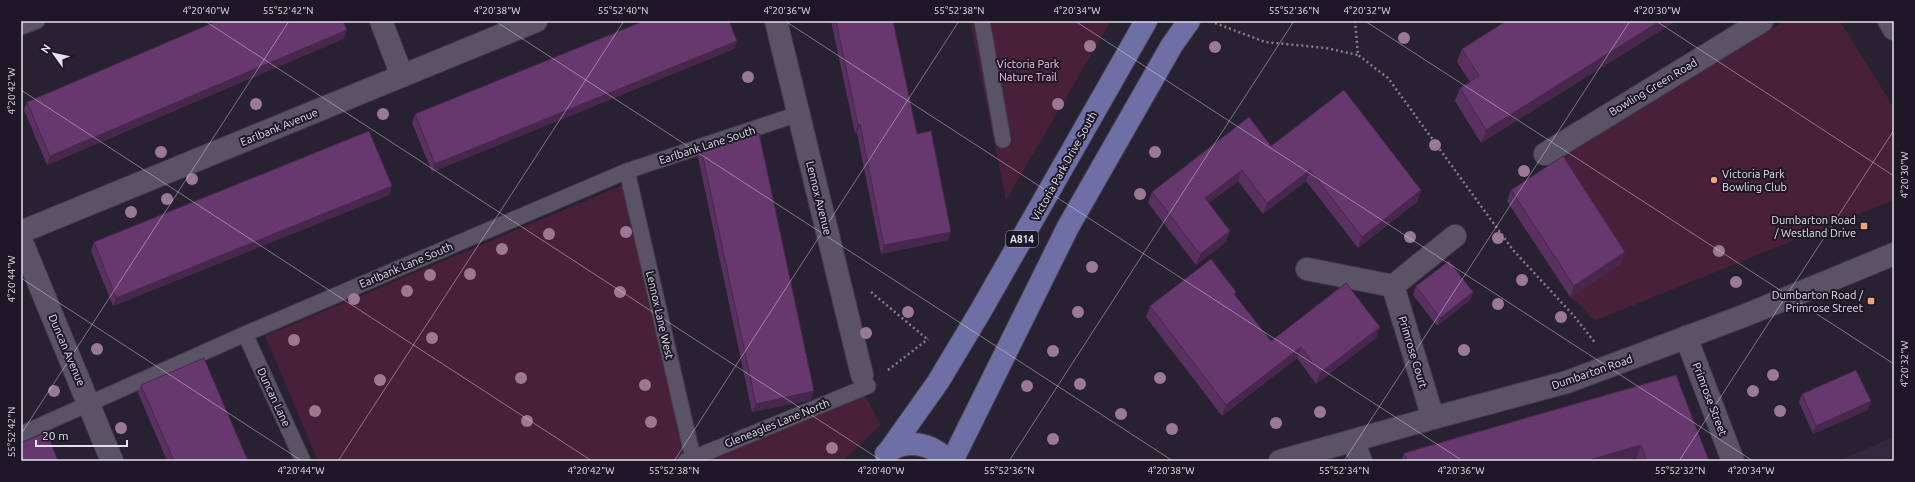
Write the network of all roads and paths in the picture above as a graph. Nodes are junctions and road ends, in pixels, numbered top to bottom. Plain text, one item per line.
1 (37, 21) edge
2 (381, 21) edge
3 (536, 21) edge
4 (776, 21) edge
5 (982, 21) edge
6 (1146, 21) edge
7 (1188, 21) edge
8 (1211, 21) edge
9 (1356, 21) edge
10 (1762, 21) edge
11 (1889, 21) edge
12 (21, 28) edge
13 (1894, 29) edge
14 (1358, 54) junction
15 (402, 76) junction
16 (798, 114) junction
17 (1003, 140) dead end
18 (1545, 154) dead end
19 (627, 171) junction
20 (21, 232) edge
21 (1454, 236) dead end
22 (21, 240) edge
23 (1894, 254) edge
24 (1307, 269) dead end
25 (838, 279) junction
26 (1392, 286) junction
27 (245, 334) junction
28 (1686, 337) junction
29 (927, 339) junction
30 (931, 342) dead end
31 (1613, 366) junction
32 (865, 380) junction
33 (89, 403) junction
34 (1433, 418) junction
35 (21, 434) edge
36 (1353, 440) junction
37 (884, 456) edge
38 (690, 460) edge
39 (112, 461) edge
40 (303, 461) edge
41 (947, 461) edge
42 (952, 461) edge
43 (1280, 461) edge
44 (1361, 461) edge
45 (1734, 461) edge

1 - 12 lane
2 - 15 street
3 - 15 street, Earlbank Avenue
4 - 16 street, Lennox Avenue
5 - 17 lane
6 - 37 main road, Victoria Park Drive South / A814
7 - 42 main road
8 - 14 path
9 - 14 path
10 - 18 street, Bowling Green Road
11 - 13 street
14 - 31 path
15 - 20 street, Earlbank Avenue
16 - 19 lane, Earlbank Lane South
16 - 25 street, Lennox Avenue
19 - 27 lane, Earlbank Lane South
19 - 38 lane, Lennox Lane West
21 - 26 street
22 - 33 street, Duncan Avenue
23 - 28 street, Dumbarton Road
24 - 26 street
25 - 29 path
25 - 32 street, Lennox Avenue
26 - 34 street, Primrose Court
27 - 33 lane, Earlbank Lane South
27 - 40 lane, Duncan Lane
28 - 31 street, Dumbarton Road
28 - 45 street, Primrose Street
29 - 30 path
29 - 32 path
31 - 34 street, Dumbarton Road
32 - 38 lane, Gleneagles Lane North
33 - 35 lane, Earlbank Lane South
33 - 39 street, Duncan Avenue
34 - 36 street, Dumbarton Road
36 - 43 street, Dumbarton Road
36 - 44 street
37 - 41 main road

